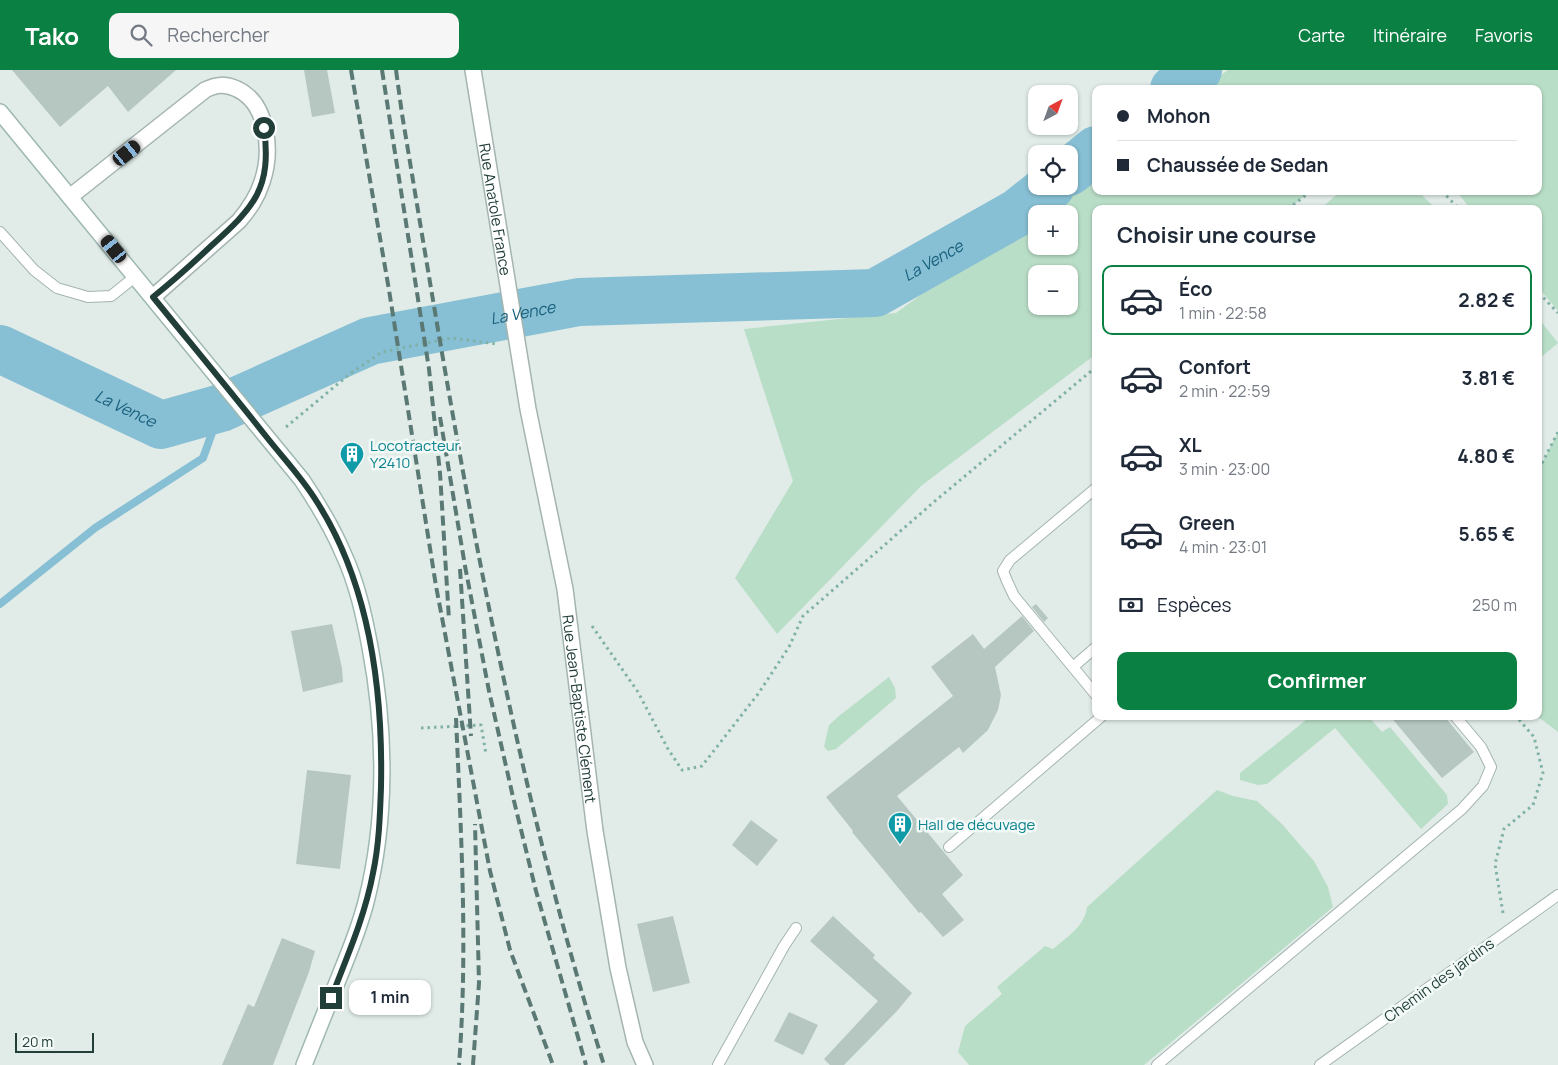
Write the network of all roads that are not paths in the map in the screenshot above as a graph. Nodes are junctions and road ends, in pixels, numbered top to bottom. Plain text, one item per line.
1 (473, 70) edge
2 (0, 112) edge
3 (71, 196) junction
4 (0, 232) edge
5 (136, 276) junction
6 (153, 297) junction
7 (519, 350) joint
8 (1092, 491) edge
9 (1092, 649) edge
10 (1073, 666) junction
11 (1092, 690) edge
12 (1097, 720) edge
13 (1458, 720) edge
14 (949, 848) dead end
15 (1558, 895) edge
16 (796, 928) dead end
17 (304, 1065) edge
18 (645, 1065) edge
19 (718, 1065) edge
20 (1157, 1065) edge
21 (1320, 1065) edge

1 - 7 street, Rue Anatole France
2 - 3 street
3 - 5 street
3 - 6 street
4 - 5 lane
5 - 6 street
6 - 17 street
7 - 18 street, Rue Jean-Baptiste Clément
8 - 10 lane
9 - 10 lane
10 - 11 lane
12 - 14 lane
13 - 20 lane
15 - 21 lane, Chemin des jardins
16 - 19 lane

